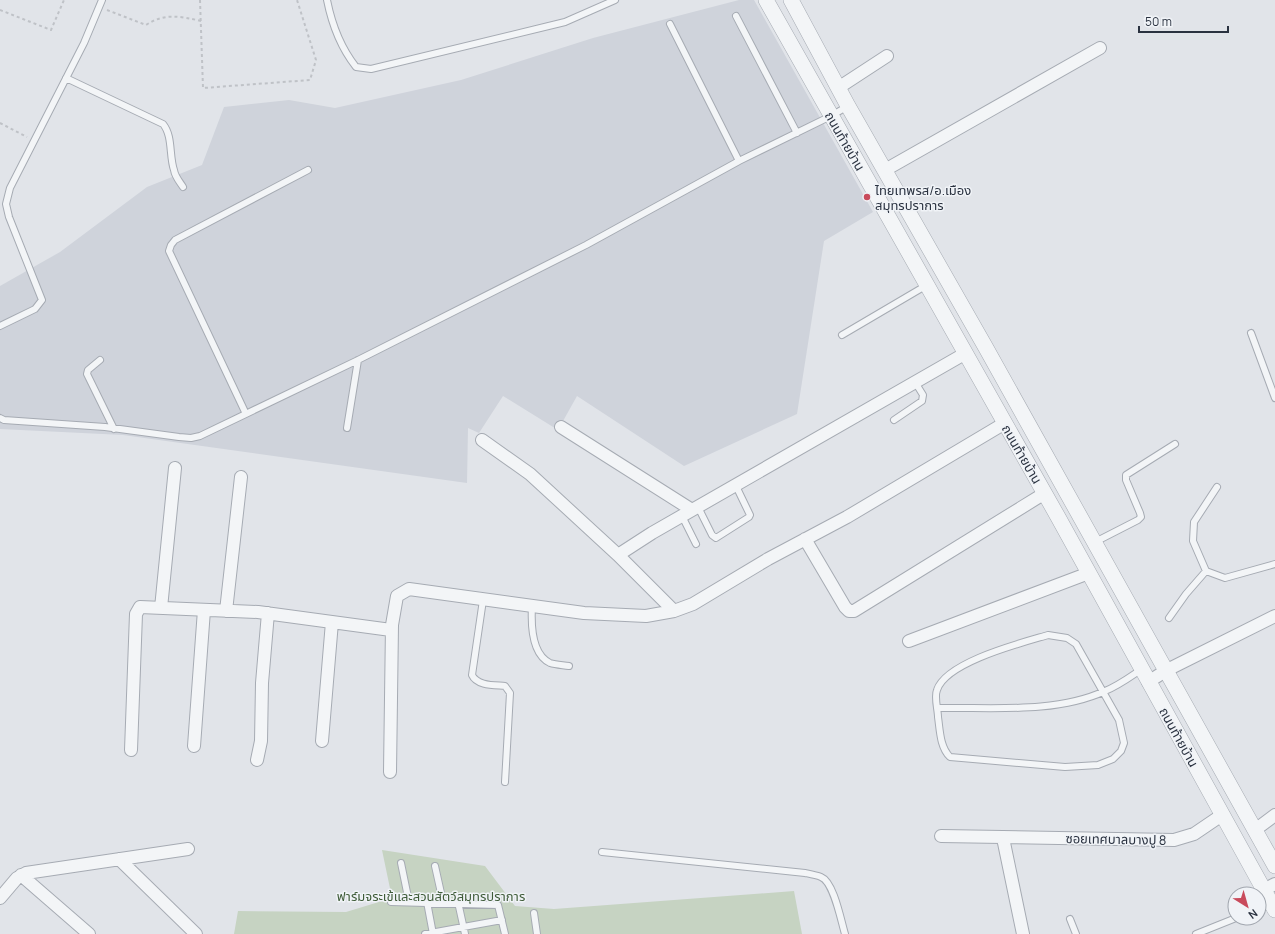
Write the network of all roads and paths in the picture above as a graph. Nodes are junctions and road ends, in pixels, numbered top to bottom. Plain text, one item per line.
1 (64, 0) edge
2 (102, 0) edge
3 (200, 0) edge
4 (297, 0) edge
5 (327, 0) edge
6 (616, 0) edge
7 (766, 0) edge
8 (791, 0) edge
9 (99, 7) junction
10 (0, 10) edge
11 (736, 16) dead end
12 (201, 21) junction
13 (670, 24) dead end
14 (1100, 48) dead end
15 (887, 56) dead end
16 (66, 78) junction
17 (838, 88) junction
18 (848, 106) junction
19 (831, 116) junction
20 (0, 123) edge
21 (797, 133) junction
22 (33, 140) junction
23 (739, 161) junction
24 (308, 170) dead end
25 (885, 170) junction
26 (183, 187) dead end
27 (3, 204) edge
28 (927, 285) junction
29 (0, 326) edge
30 (1251, 333) dead end
31 (842, 335) dead end
32 (966, 353) junction
33 (100, 360) dead end
34 (358, 360) junction
35 (915, 382) junction
36 (1275, 398) edge
37 (246, 414) junction
38 (0, 418) edge
39 (894, 420) dead end
40 (1005, 422) junction
41 (561, 427) dead end
42 (347, 428) dead end
43 (114, 429) junction
44 (482, 440) dead end
45 (1176, 444) dead end
46 (175, 468) dead end
47 (241, 477) dead end
48 (736, 486) junction
49 (1217, 487) dead end
50 (1045, 493) junction
51 (690, 511) junction
52 (805, 539) junction
53 (1095, 542) junction
54 (696, 544) dead end
55 (618, 555) junction
56 (1275, 564) edge
57 (1206, 571) junction
58 (1089, 573) junction
59 (483, 600) junction
60 (532, 606) junction
61 (161, 608) junction
62 (204, 610) junction
63 (226, 611) junction
64 (674, 611) junction
65 (268, 613) junction
66 (1275, 616) edge
67 (1169, 618) dead end
68 (332, 622) junction
69 (392, 630) junction
70 (909, 641) dead end
71 (569, 666) dead end
72 (1167, 670) junction
73 (1145, 676) junction
74 (1104, 692) junction
75 (938, 708) junction
76 (322, 741) dead end
77 (194, 746) dead end
78 (130, 750) dead end
79 (258, 760) dead end
80 (390, 772) dead end
81 (505, 782) dead end
82 (1222, 815) junction
83 (1275, 815) edge
84 (1255, 830) junction
85 (941, 836) dead end
86 (1003, 838) junction
87 (188, 849) dead end
88 (602, 852) dead end
89 (119, 859) junction
90 (401, 863) dead end
91 (435, 866) dead end
92 (1275, 866) edge
93 (21, 875) junction
94 (1270, 887) edge
95 (0, 898) edge
96 (391, 902) dead end
97 (409, 902) junction
98 (427, 902) junction
99 (443, 902) junction
100 (458, 902) junction
101 (1268, 907) edge
102 (534, 913) dead end
103 (1070, 919) dead end
104 (502, 920) junction
105 (1227, 922) edge
106 (464, 925) junction
107 (433, 933) edge
108 (89, 934) edge
109 (196, 934) edge
110 (425, 934) edge
111 (465, 934) edge
112 (505, 934) edge
113 (537, 934) edge
114 (845, 934) edge
115 (1023, 934) edge
116 (1076, 934) edge
117 (1196, 934) edge

1 - 10 path
2 - 9 lane
3 - 12 path
4 - 12 path
5 - 6 lane
7 - 19 street, ถนนท้ายบ้าน
8 - 17 street, ถนนท้ายบ้าน
9 - 12 path
9 - 16 lane
11 - 21 lane
13 - 23 lane
14 - 25 street
15 - 17 street
16 - 22 lane
16 - 26 lane
17 - 18 street, ถนนท้ายบ้าน
18 - 19 lane
18 - 25 street, ถนนท้ายบ้าน
19 - 21 lane
19 - 28 street, ถนนท้ายบ้าน
20 - 22 path
21 - 23 lane
22 - 27 lane
23 - 34 lane
24 - 37 lane
25 - 53 street, ถนนท้ายบ้าน
27 - 29 lane
28 - 31 lane
28 - 32 street, ถนนท้ายบ้าน
30 - 36 lane
32 - 35 street
32 - 40 street, ถนนท้ายบ้าน
33 - 43 lane
34 - 37 lane
34 - 42 lane
35 - 39 lane
35 - 48 street
37 - 43 lane
38 - 43 lane
40 - 50 street, ถนนท้ายบ้าน
40 - 52 street
41 - 51 street
44 - 55 street
45 - 53 lane
46 - 61 street
47 - 63 street
48 - 51 street
48 - 51 lane
49 - 57 lane
50 - 52 street
50 - 58 street, ถนนท้ายบ้าน
51 - 54 lane
51 - 55 street
52 - 64 street
53 - 72 street, ถนนท้ายบ้าน
55 - 64 street
56 - 57 lane
57 - 67 lane
58 - 70 street
58 - 73 street, ถนนท้ายบ้าน
59 - 60 street
59 - 69 street
59 - 81 lane
60 - 64 street
60 - 71 lane
61 - 62 street
61 - 78 street
62 - 63 street
62 - 77 street
63 - 65 street
65 - 68 street
65 - 79 street
66 - 72 street
68 - 69 street
68 - 76 street
69 - 80 street
72 - 73 street
72 - 84 street, ถนนท้ายบ้าน
73 - 74 lane
73 - 82 street, ถนนท้ายบ้าน
74 - 75 lane
74 - 75 lane
74 - 75 lane
82 - 86 street, ซอยเทศบาลบางปู 8
82 - 94 street, ถนนท้ายบ้าน
83 - 84 street
84 - 92 street, ถนนท้ายบ้าน
85 - 86 street, ซอยเทศบาลบางปู 8
86 - 115 street
87 - 89 street
88 - 114 lane
89 - 93 street
89 - 109 street
90 - 97 lane
91 - 99 lane
93 - 95 street
93 - 108 street
94 - 101 street, ถนนท้ายบ้าน
96 - 97 lane
97 - 98 lane
98 - 99 lane
98 - 107 lane
99 - 100 lane
100 - 104 lane
100 - 106 lane
102 - 113 lane
103 - 116 lane
104 - 106 lane
104 - 112 lane
105 - 117 lane
106 - 107 lane
106 - 111 lane
107 - 110 lane

